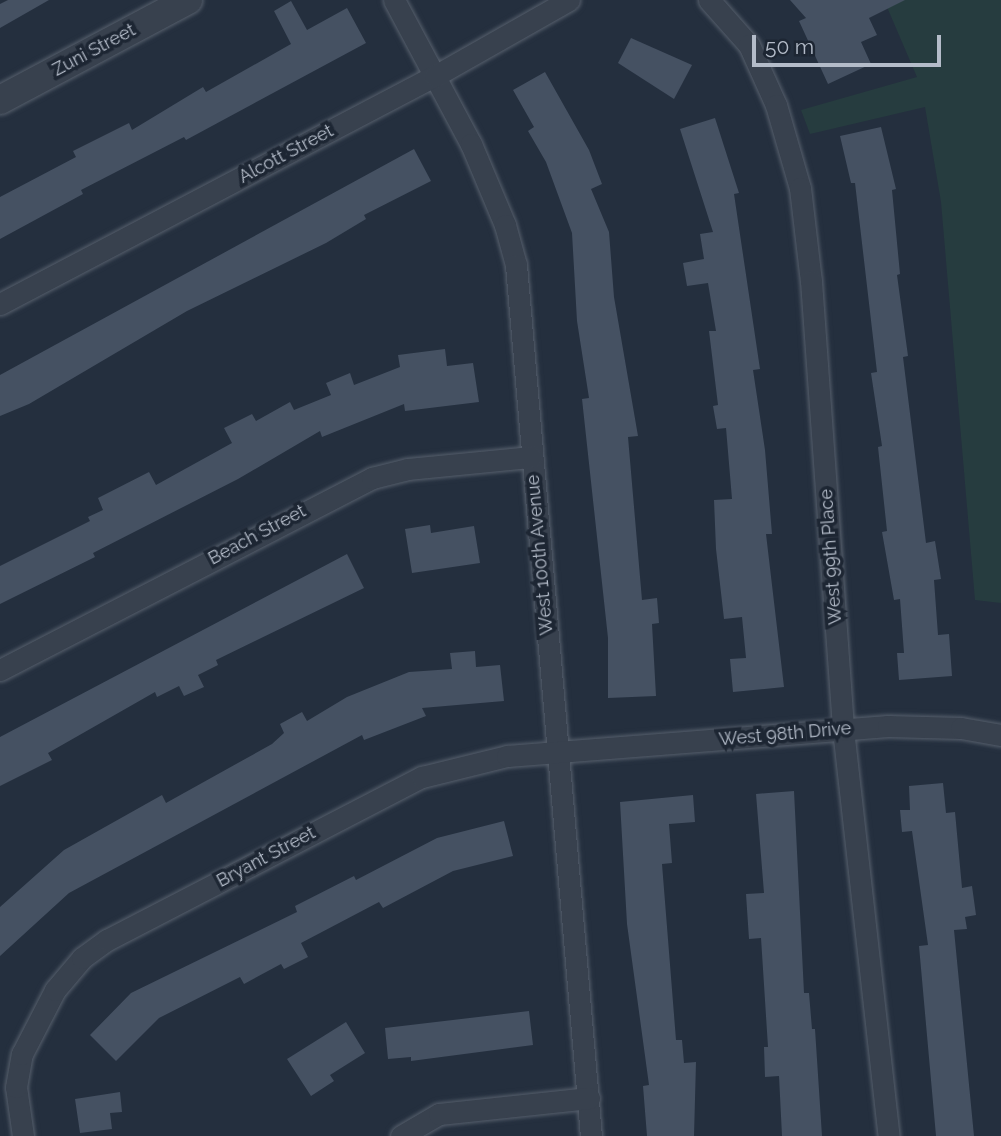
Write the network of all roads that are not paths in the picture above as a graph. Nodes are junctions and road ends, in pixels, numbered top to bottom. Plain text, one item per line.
1 (188, 0) edge
2 (394, 0) edge
3 (569, 0) edge
4 (709, 0) edge
5 (435, 76) junction
6 (0, 100) edge
7 (0, 304) edge
8 (531, 457) junction
9 (0, 670) edge
10 (843, 729) junction
11 (1001, 735) edge
12 (563, 753) junction
13 (589, 1098) junction
14 (23, 1136) edge
15 (401, 1136) edge
16 (592, 1136) edge
17 (889, 1136) edge

1 - 6 street, Zuni Street
2 - 5 street, West 100th Avenue
3 - 5 street, Alcott Street
4 - 10 street, West 99th Place
5 - 7 street, Alcott Street
5 - 8 street, West 100th Avenue
8 - 9 street, Beach Street
8 - 12 street, West 100th Avenue
10 - 11 street, West 98th Drive
10 - 12 street, West 98th Drive
10 - 17 street, West 99th Place
12 - 13 street, West 100th Avenue
12 - 14 street, Bryant Street
13 - 15 street
13 - 16 street, West 100th Avenue

